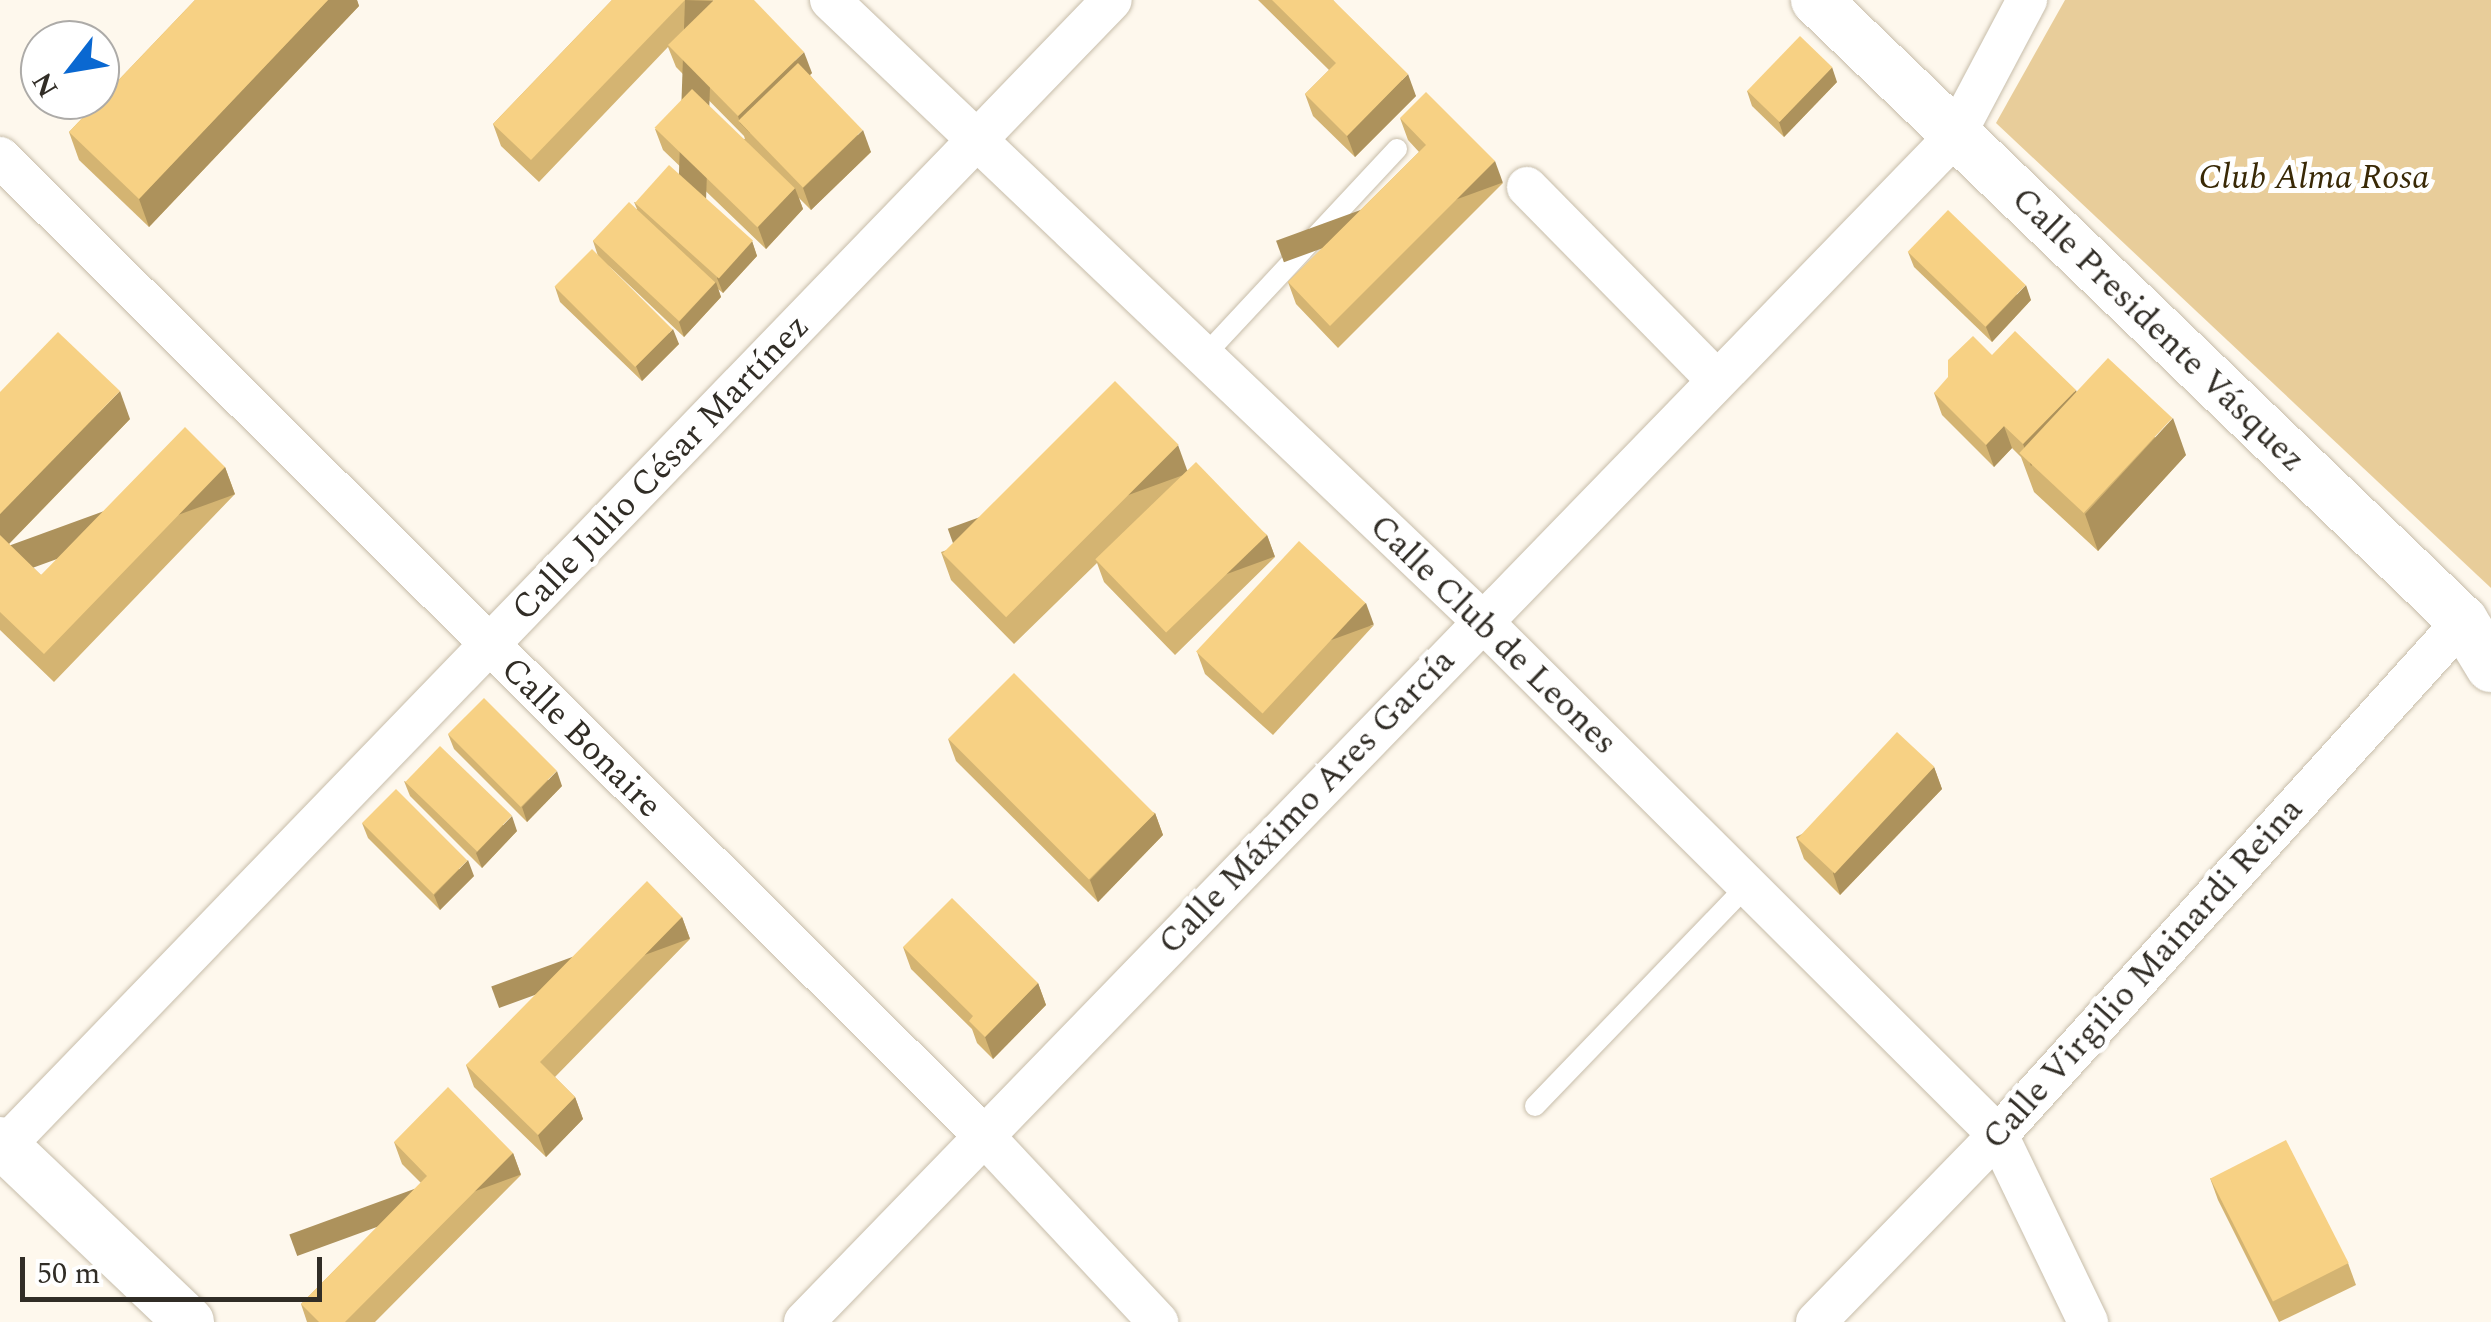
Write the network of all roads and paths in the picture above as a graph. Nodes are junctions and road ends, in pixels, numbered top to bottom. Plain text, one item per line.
1 (830, 0) edge
2 (1112, 0) edge
3 (1816, 0) edge
4 (2027, 0) edge
5 (1955, 136) junction
6 (978, 142) junction
7 (1396, 149) dead end
8 (0, 158) edge
9 (1527, 187) dead end
10 (1204, 356) junction
11 (1716, 380) junction
12 (1480, 620) junction
13 (2463, 621) junction
14 (487, 645) junction
15 (2491, 667) edge
16 (1747, 886) junction
17 (1535, 1106) dead end
18 (1998, 1136) junction
19 (986, 1138) junction
20 (1, 1147) edge
21 (189, 1322) edge
22 (804, 1322) edge
23 (1158, 1322) edge
24 (1816, 1322) edge
25 (2088, 1322) edge

1 - 6 street, Calle Club de Leones
2 - 6 street, Calle Julio César Martínez
3 - 5 street, Calle Presidente Vásquez
4 - 5 street, Calle Máximo Ares García
5 - 11 street, Calle Máximo Ares García
5 - 13 street, Calle Presidente Vásquez
6 - 10 street, Calle Club de Leones
6 - 14 street, Calle Julio César Martínez
7 - 10 lane
8 - 14 street, Calle Bonaire
9 - 11 street
10 - 12 street, Calle Club de Leones
11 - 12 street, Calle Máximo Ares García
12 - 16 street, Calle Club de Leones
12 - 19 street, Calle Máximo Ares García
13 - 15 street, Calle Presidente Vásquez
13 - 18 street, Calle Virgilio Mainardi Reina
14 - 19 street, Calle Bonaire
14 - 20 street, Calle Julio César Martínez
16 - 17 lane
16 - 18 street, Calle Club de Leones
18 - 24 street, Calle Virgilio Mainardi Reina
18 - 25 street, Calle Club de Leones
19 - 22 street, Calle Máximo Ares García
19 - 23 street, Calle Bonaire
20 - 21 street

